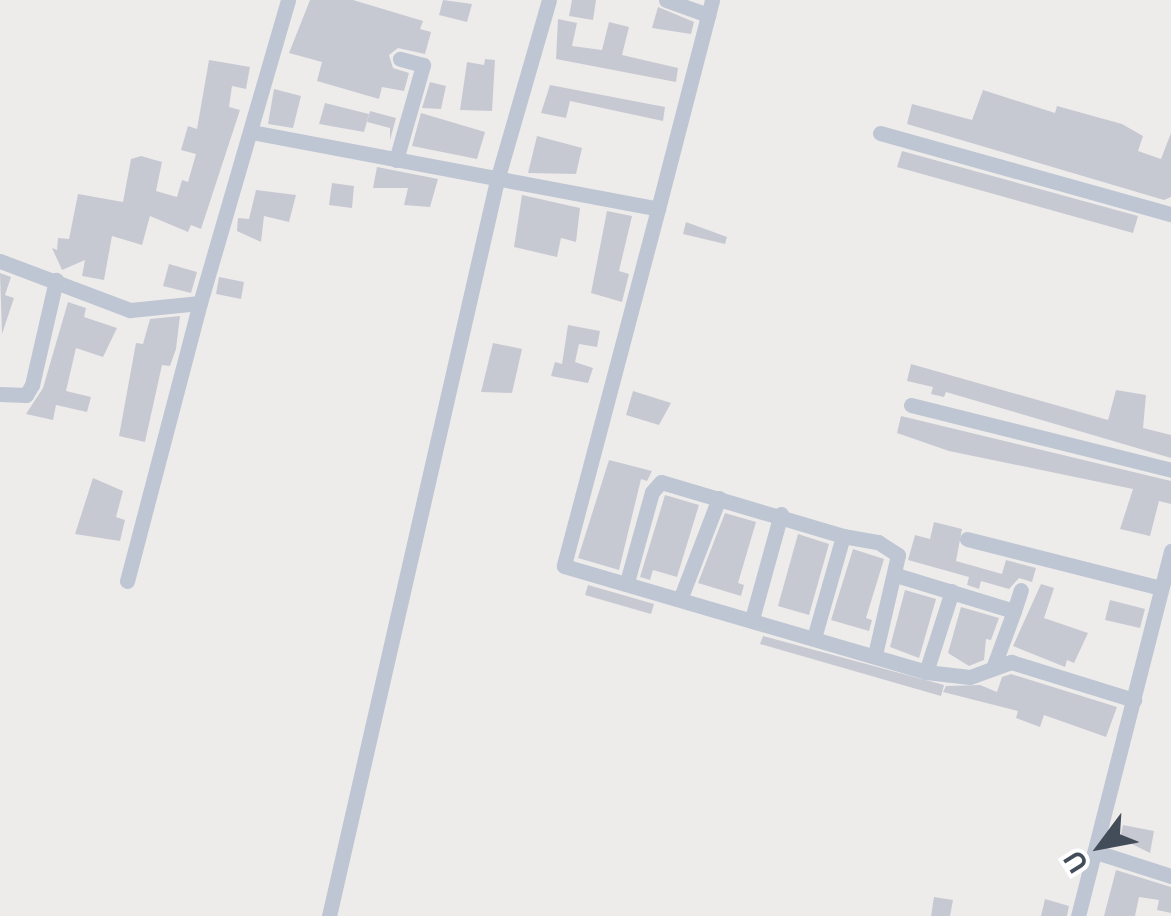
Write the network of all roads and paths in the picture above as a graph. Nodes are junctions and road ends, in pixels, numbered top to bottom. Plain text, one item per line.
1 (288, 0) edge
2 (549, 0) edge
3 (666, 0) edge
4 (710, 7) edge
5 (400, 59) dead end
6 (252, 132) junction
7 (880, 134) dead end
8 (396, 160) junction
9 (497, 180) junction
10 (658, 209) junction
11 (1171, 214) edge
12 (0, 261) edge
13 (56, 280) junction
14 (200, 303) junction
15 (0, 394) edge
16 (911, 404) dead end
17 (1171, 470) edge
18 (719, 498) junction
19 (781, 514) junction
20 (843, 536) junction
21 (967, 539) dead end
22 (1171, 551) edge
23 (896, 575) junction
24 (127, 581) dead end
25 (627, 582) junction
26 (1160, 588) junction
27 (1021, 590) dead end
28 (952, 591) junction
29 (680, 597) junction
30 (1014, 611) junction
31 (752, 619) junction
32 (814, 638) junction
33 (876, 655) junction
34 (994, 668) junction
35 (926, 672) junction
36 (1134, 700) junction
37 (1096, 852) junction
38 (1171, 876) edge
39 (329, 916) edge
40 (1078, 916) edge

1 - 6 street
2 - 9 street
3 - 4 street
4 - 10 street
5 - 8 street
6 - 8 street
6 - 14 street
7 - 11 street
8 - 9 street
9 - 10 street
9 - 39 street
10 - 25 street
12 - 13 street
13 - 14 street
13 - 15 street
14 - 24 street
16 - 17 street
18 - 19 street
18 - 25 street
18 - 29 street
19 - 20 street
19 - 31 street
20 - 23 street
20 - 32 street
21 - 26 street
22 - 26 street
23 - 28 street
23 - 33 street
25 - 29 street
26 - 36 street
27 - 30 street
28 - 30 street
28 - 35 street
29 - 31 street
30 - 34 street
31 - 32 street
32 - 33 street
33 - 35 street
34 - 35 street
34 - 36 street
36 - 37 street
37 - 38 street
37 - 40 street

